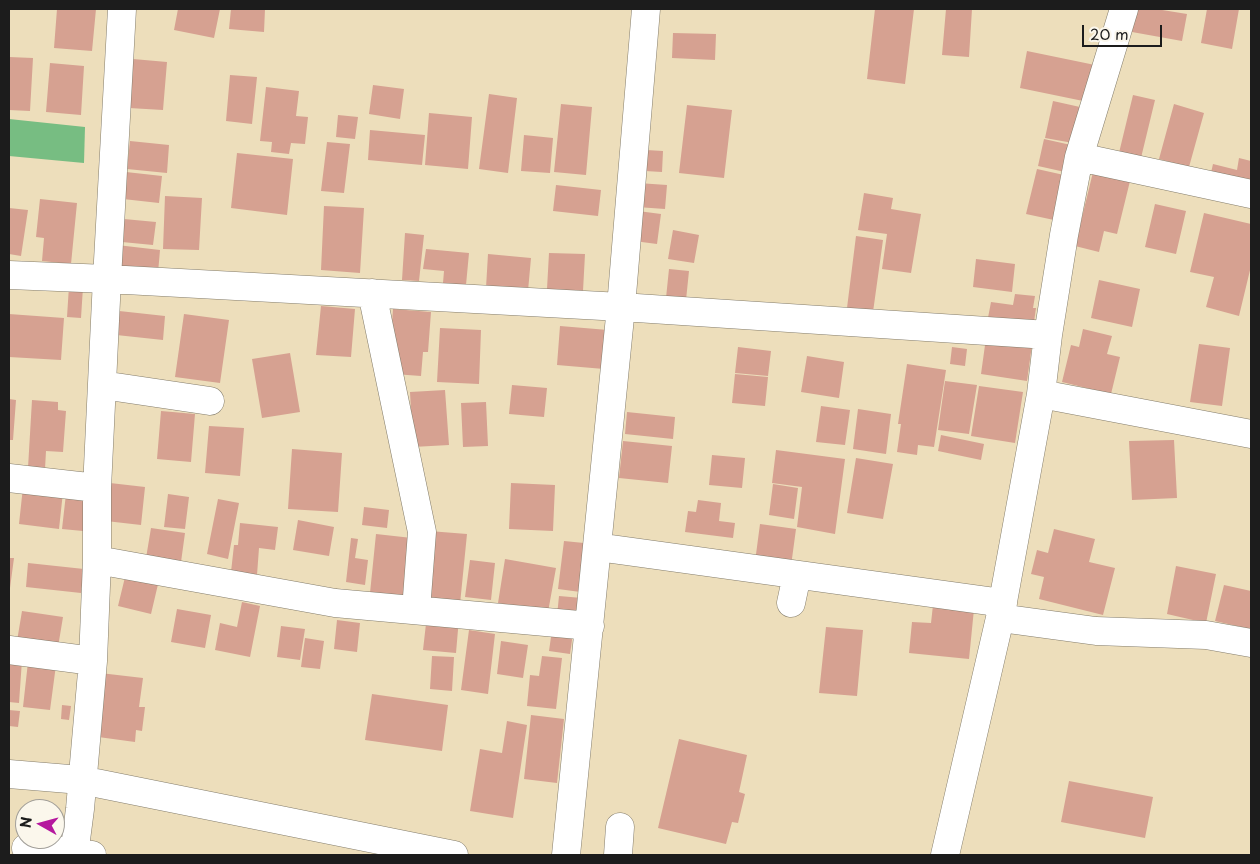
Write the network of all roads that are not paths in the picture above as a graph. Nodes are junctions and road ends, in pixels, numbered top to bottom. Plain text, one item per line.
1 (122, 9) edge
2 (646, 9) edge
3 (1124, 9) edge
4 (1079, 157) junction
5 (1251, 194) edge
6 (9, 275) edge
7 (107, 279) junction
8 (372, 293) junction
9 (621, 307) junction
10 (1048, 335) junction
11 (102, 385) junction
12 (1041, 394) junction
13 (210, 400) dead end
14 (1251, 434) edge
15 (9, 478) edge
16 (97, 488) junction
17 (597, 547) junction
18 (97, 560) junction
19 (797, 575) junction
20 (792, 603) dead end
21 (416, 610) junction
22 (1002, 611) junction
23 (590, 626) junction
24 (1251, 643) edge
25 (9, 650) edge
26 (93, 661) junction
27 (9, 774) edge
28 (82, 780) junction
29 (620, 827) dead end
30 (35, 849) edge
31 (80, 854) edge
32 (454, 855) edge
33 (566, 855) edge
34 (618, 855) edge
35 (945, 855) edge

1 - 7 street
2 - 9 street
3 - 4 street
4 - 5 street
4 - 10 street
6 - 7 street
7 - 8 street
7 - 11 street
8 - 9 street
8 - 21 street
9 - 10 street
9 - 17 street
10 - 12 street
11 - 13 street
11 - 16 street
12 - 14 street
12 - 22 street
15 - 16 street
16 - 18 street
17 - 19 street
17 - 23 street
18 - 21 street
18 - 26 street
19 - 20 street
19 - 22 street
21 - 23 street
22 - 24 street
22 - 35 street
23 - 33 street
25 - 26 street
26 - 28 street
27 - 28 street
28 - 31 street
28 - 32 street
29 - 34 street
30 - 31 street

